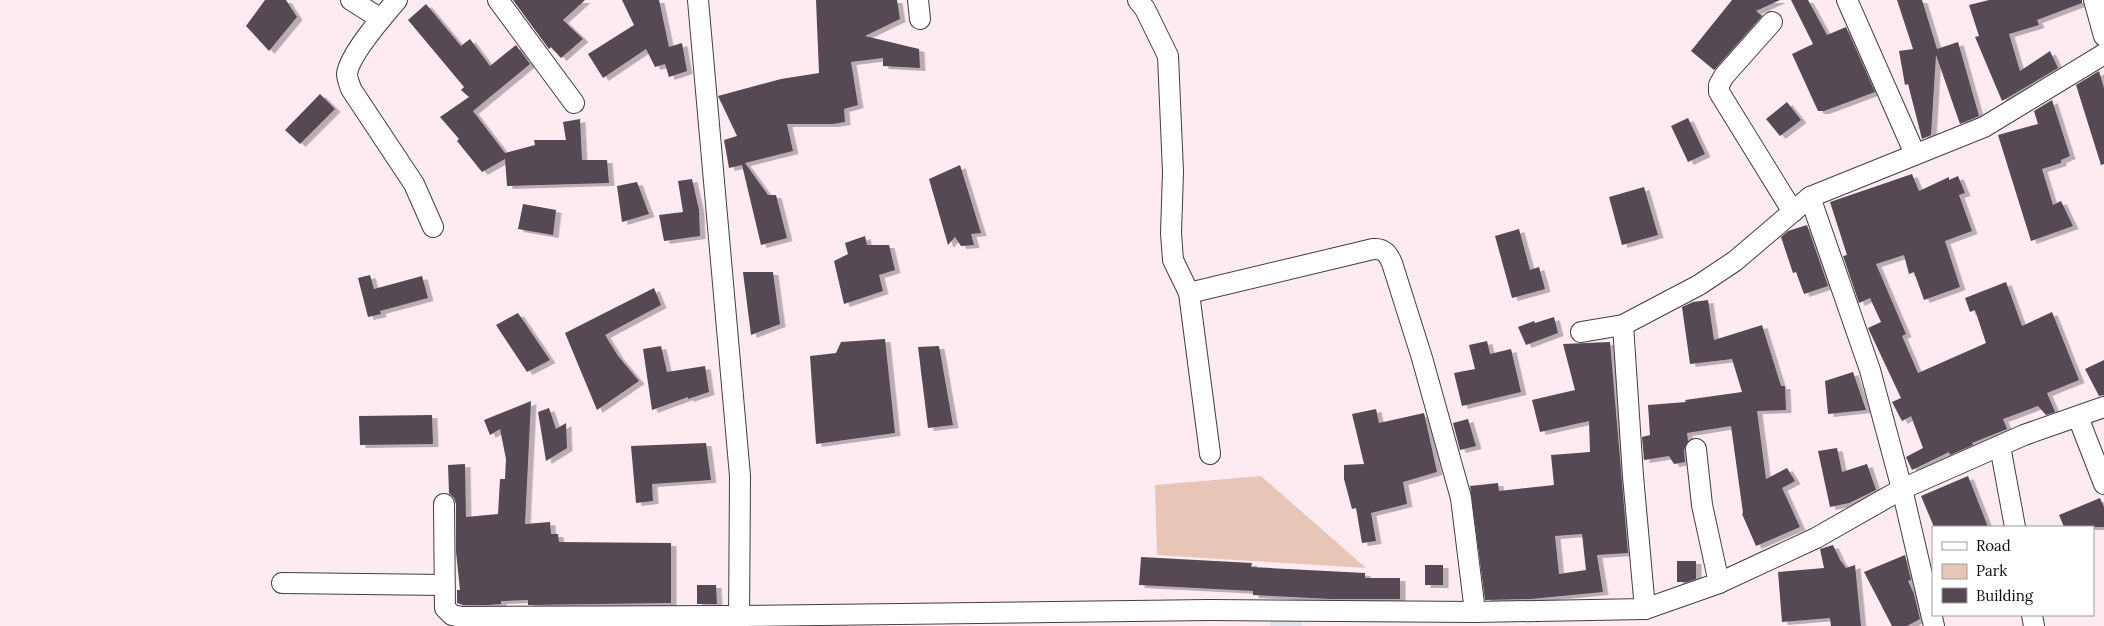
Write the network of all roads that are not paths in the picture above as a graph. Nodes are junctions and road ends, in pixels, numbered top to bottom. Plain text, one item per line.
1 (351, 0) edge
2 (397, 0) edge
3 (498, 0) edge
4 (698, 0) edge
5 (1138, 0) edge
6 (1847, 0) edge
7 (2094, 0) edge
8 (381, 19) junction
9 (1772, 22) dead end
10 (2104, 36) edge
11 (2104, 54) edge
12 (574, 103) dead end
13 (1915, 154) junction
14 (1810, 196) junction
15 (1793, 212) junction
16 (433, 227) dead end
17 (1189, 293) junction
18 (1623, 325) junction
19 (1581, 332) dead end
20 (2104, 407) edge
21 (2078, 417) junction
22 (2000, 446) junction
23 (1696, 449) dead end
24 (1210, 454) dead end
25 (2104, 484) edge
26 (1902, 489) junction
27 (444, 504) dead end
28 (2015, 526) edge
29 (282, 583) dead end
30 (1719, 583) junction
31 (444, 584) junction
32 (1645, 609) junction
33 (1475, 612) junction
34 (1360, 618) edge
35 (739, 621) edge
36 (1934, 626) edge

1 - 8 street
2 - 8 street
3 - 12 street
4 - 35 street
5 - 17 street
6 - 13 street
7 - 10 street
8 - 16 street
9 - 15 street
11 - 13 street
13 - 14 street
14 - 15 street
14 - 26 street
15 - 18 street
17 - 24 street
17 - 33 street
18 - 19 street
18 - 32 street
20 - 21 street
21 - 22 street
21 - 25 street
22 - 26 street
22 - 28 street
23 - 30 street
26 - 30 street
26 - 36 street
27 - 31 street
29 - 31 street
30 - 32 street
31 - 35 street
32 - 33 street
33 - 34 street
34 - 35 street

